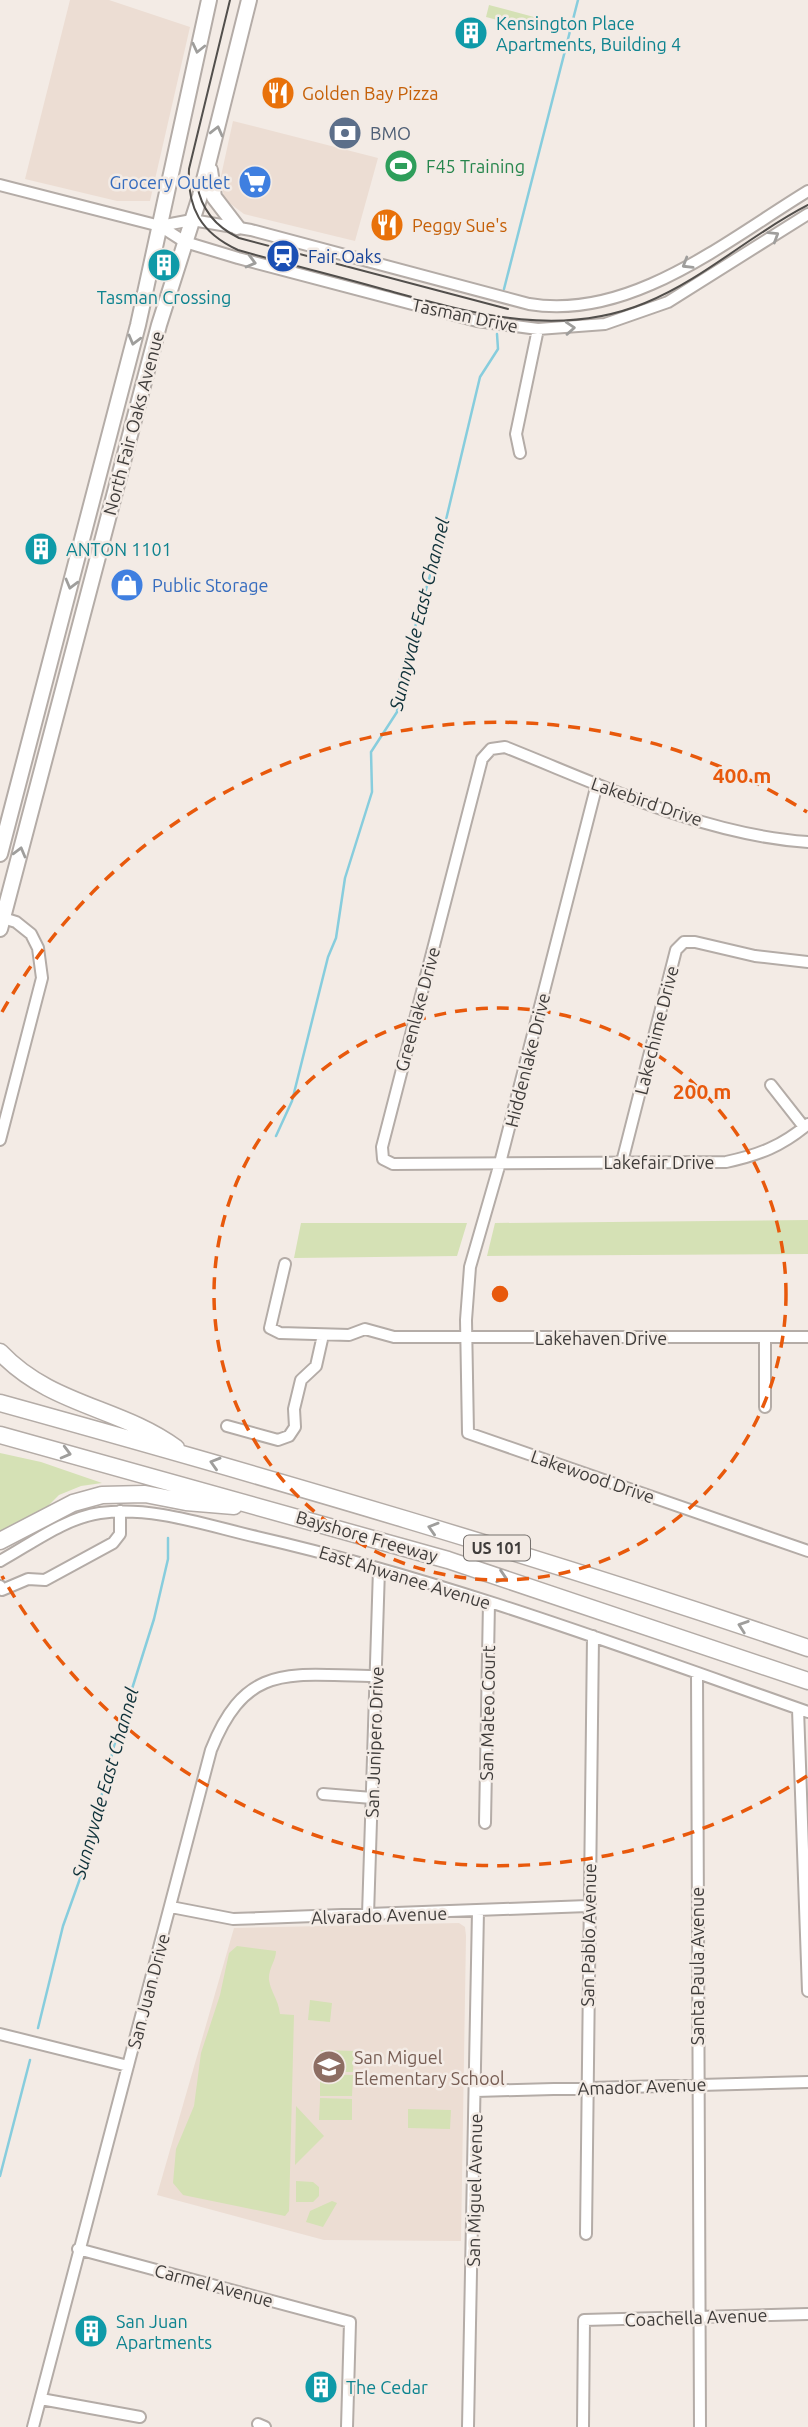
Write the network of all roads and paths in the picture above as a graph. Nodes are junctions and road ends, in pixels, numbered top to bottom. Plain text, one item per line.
1 (209, 0) edge
2 (248, 0) edge
3 (211, 155) junction
4 (0, 185) edge
5 (808, 191) edge
6 (808, 214) edge
7 (192, 220) junction
8 (160, 226) junction
9 (237, 227) junction
10 (186, 242) junction
11 (538, 329) junction
12 (520, 453) dead end
13 (491, 749) joint
14 (597, 784) junction
15 (808, 842) edge
16 (0, 854) edge
17 (1, 922) edge
18 (808, 962) edge
19 (771, 1085) dead end
20 (806, 1126) edge
21 (0, 1140) edge
22 (622, 1162) junction
23 (500, 1163) junction
24 (285, 1264) dead end
25 (323, 1335) junction
26 (466, 1337) junction
27 (808, 1337) edge
28 (765, 1339) junction
29 (0, 1352) edge
30 (0, 1403) edge
31 (765, 1407) dead end
32 (227, 1426) dead end
33 (0, 1435) edge
34 (184, 1454) junction
35 (272, 1509) junction
36 (120, 1511) junction
37 (0, 1541) edge
38 (808, 1551) edge
39 (0, 1561) edge
40 (379, 1569) junction
41 (0, 1586) edge
42 (489, 1602) junction
43 (593, 1636) junction
44 (808, 1648) edge
45 (697, 1673) junction
46 (376, 1676) junction
47 (808, 1681) edge
48 (803, 1711) edge
49 (323, 1794) dead end
50 (372, 1798) junction
51 (485, 1823) dead end
52 (588, 1906) junction
53 (171, 1907) junction
54 (478, 1911) junction
55 (369, 1915) junction
56 (808, 1968) edge
57 (808, 1991) edge
58 (0, 2034) edge
59 (128, 2066) junction
60 (808, 2082) edge
61 (698, 2083) junction
62 (586, 2087) junction
63 (477, 2091) junction
64 (586, 2234) dead end
65 (78, 2249) junction
66 (808, 2314) edge
67 (700, 2317) junction
68 (41, 2399) junction
69 (140, 2417) dead end
70 (33, 2427) edge
71 (347, 2427) edge
72 (468, 2427) edge
73 (583, 2427) edge
74 (700, 2427) edge

1 -> 8 main road, North Fair Oaks Avenue
3 -> 2 main road, North Fair Oaks Avenue
3 - 7 main road, North Fair Oaks Avenue
3 - 9 main road
4 - 8 street
5 -> 9 street, Tasman Drive
11 -> 6 street, Tasman Drive
7 - 8 street, Tasman Drive
7 - 9 street, Tasman Drive
7 - 10 main road, North Fair Oaks Avenue
8 - 10 street, Tasman Drive
8 -> 16 main road, North Fair Oaks Avenue
10 -> 11 street, Tasman Drive
17 -> 10 main road, North Fair Oaks Avenue
11 - 12 street
13 - 14 street, Lakebird Drive
13 - 23 street, Greenlake Drive
14 - 15 street, Lakebird Drive
14 - 23 street, Hiddenlake Drive
17 - 21 street
18 - 22 street, Lakechime Drive
19 - 20 street
20 - 22 street, Lakefair Drive
22 - 23 street, Lakefair Drive
23 - 26 street, Hiddenlake Drive
24 - 25 street
25 - 26 street, Lakehaven Drive
25 - 32 street
26 - 28 street, Lakehaven Drive
26 - 38 street, Lakewood Drive
27 - 28 street, Lakehaven Drive
28 - 31 street
29 - 34 highway
30 - 34 highway, Bayshore Freeway / US 101
33 -> 35 highway, Bayshore Freeway / US 101
44 -> 34 highway, Bayshore Freeway / US 101
35 - 37 highway
35 -> 47 highway, Bayshore Freeway / US 101
36 - 39 street, East Ahwanee Avenue
36 - 40 street, East Ahwanee Avenue
36 - 41 street
40 - 42 street, East Ahwanee Avenue
40 - 46 street, San Junipero Drive
42 - 43 street, East Ahwanee Avenue
42 - 51 street, San Mateo Court
43 - 45 street, East Ahwanee Avenue
43 - 52 street, San Pablo Avenue
45 - 48 street, East Ahwanee Avenue
45 - 61 street, Santa Paula Avenue
46 - 50 street, San Junipero Drive
46 - 53 street, San Juan Drive
48 - 56 street
49 - 50 street
50 - 55 street, San Junipero Drive
52 - 54 street, Alvarado Avenue
52 - 62 street, San Pablo Avenue
53 - 55 street, Alvarado Avenue
53 - 59 street, San Juan Drive
54 - 55 street, Alvarado Avenue
54 - 63 street, San Miguel Avenue
56 - 57 street
58 - 59 street
59 - 65 street, San Juan Drive
60 - 61 street, Amador Avenue
61 - 62 street, Amador Avenue
61 - 67 street, Santa Paula Avenue
62 - 63 street, Amador Avenue
62 - 64 street, San Pablo Avenue
63 - 72 street, San Miguel Avenue
65 - 68 street, San Juan Drive
65 - 71 street, Carmel Avenue
66 - 67 street, Coachella Avenue
67 - 73 street, Coachella Avenue
67 - 74 street, Santa Paula Avenue
68 - 69 street
68 - 70 street, San Juan Drive

